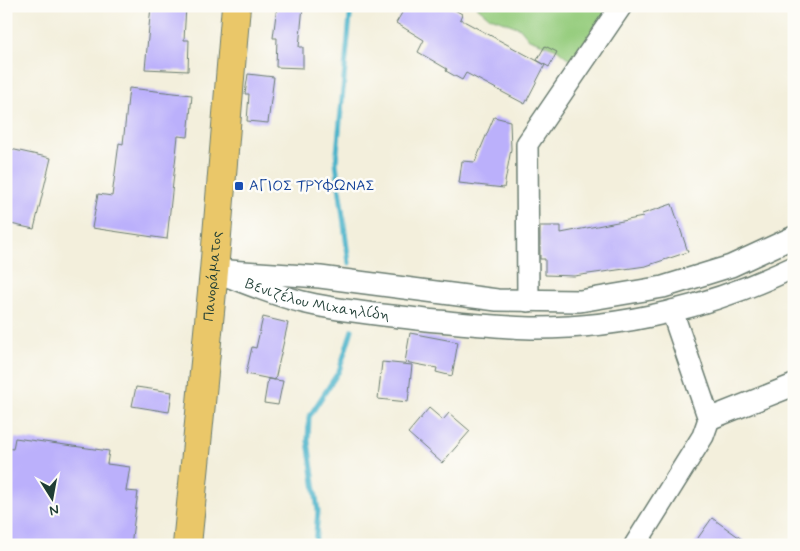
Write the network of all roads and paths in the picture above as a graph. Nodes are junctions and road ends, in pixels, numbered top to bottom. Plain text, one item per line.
1 (236, 6) edge
2 (621, 6) edge
3 (794, 236) edge
4 (794, 266) edge
5 (214, 270) junction
6 (528, 301) junction
7 (672, 311) junction
8 (794, 385) edge
9 (710, 419) junction
10 (187, 545) edge
11 (635, 545) edge

1 - 5 main road, Πανοράματος
2 - 6 street
3 - 6 street, Βενιζέλου Μιχαηλίδη
4 - 7 street, Βενιζέλου Μιχαηλίδη
5 - 6 street, Βενιζέλου Μιχαηλίδη
5 - 7 street, Βενιζέλου Μιχαηλίδη
5 - 10 main road, Πανοράματος
7 - 9 street
8 - 9 street
9 - 11 street

